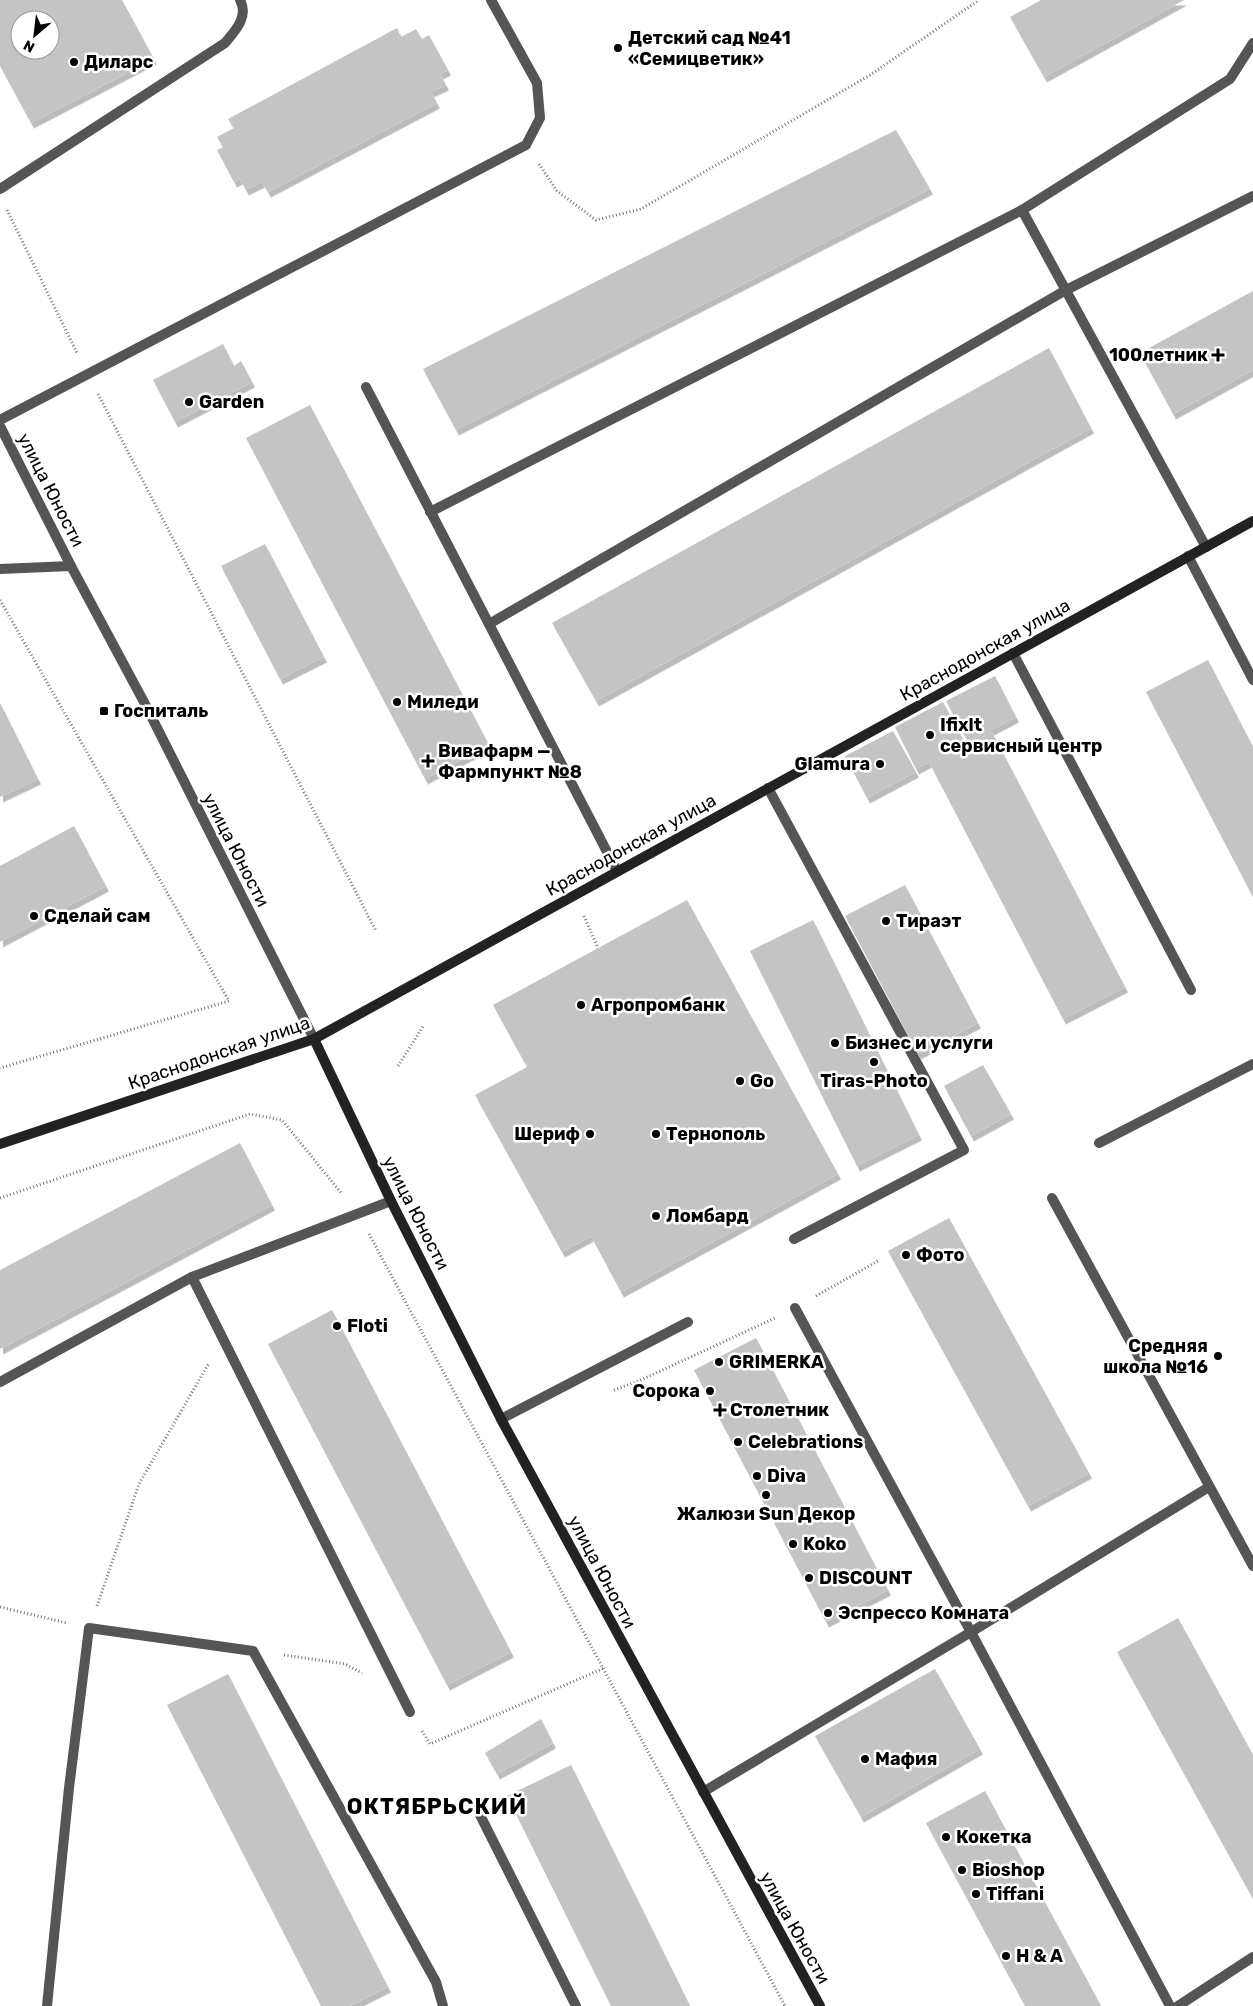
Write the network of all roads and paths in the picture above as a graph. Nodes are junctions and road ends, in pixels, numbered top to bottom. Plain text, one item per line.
1 (240, 0) edge
2 (491, 0) edge
3 (979, 0) edge
4 (1253, 43) edge
5 (526, 145) junction
6 (0, 189) edge
7 (1253, 196) edge
8 (4, 204) dead end
9 (1022, 210) junction
10 (1066, 290) junction
11 (88, 374) junction
12 (366, 387) dead end
13 (0, 420) edge
14 (0, 426) edge
15 (430, 512) junction
16 (1253, 521) edge
17 (1206, 547) junction
18 (1188, 556) junction
19 (71, 566) junction
20 (0, 569) edge
21 (0, 600) edge
22 (489, 624) junction
23 (1013, 653) junction
24 (1253, 680) edge
25 (768, 788) junction
26 (617, 871) junction
27 (575, 895) junction
28 (376, 931) dead end
29 (598, 948) dead end
30 (1191, 990) dead end
31 (424, 1025) dead end
32 (314, 1039) junction
33 (1253, 1064) edge
34 (398, 1066) dead end
35 (0, 1068) edge
36 (1099, 1142) dead end
37 (0, 1144) edge
38 (0, 1198) edge
39 (1052, 1198) dead end
40 (391, 1201) junction
41 (358, 1213) junction
42 (794, 1239) dead end
43 (878, 1260) dead end
44 (192, 1277) junction
45 (795, 1308) junction
46 (688, 1322) dead end
47 (223, 1339) junction
48 (577, 1380) junction
49 (0, 1382) edge
50 (501, 1419) junction
51 (1209, 1487) junction
52 (1253, 1566) edge
53 (0, 1607) edge
54 (89, 1628) junction
55 (971, 1632) junction
56 (253, 1651) junction
57 (630, 1657) junction
58 (603, 1669) junction
59 (362, 1673) dead end
60 (410, 1712) joint
61 (703, 1792) junction
62 (480, 1815) dead end
63 (1253, 1957) edge
64 (47, 2006) edge
65 (443, 2006) edge
66 (576, 2006) edge
67 (785, 2006) edge
68 (820, 2006) edge
69 (1170, 2006) edge
70 (1178, 2006) edge

1 - 6 street
2 - 5 street
3 - 5 path
4 - 9 street
5 - 11 street
7 - 10 street
8 - 11 path
9 - 10 street
9 - 15 street
10 - 17 street
10 - 22 street
11 - 13 street
11 - 28 path
12 - 15 street
14 - 19 street, улица Юности
15 - 22 street
16 - 17 street, Краснодонская улица
17 - 18 street, Краснодонская улица
18 - 23 street, Краснодонская улица
18 - 24 street
19 - 20 street
19 - 32 street, улица Юности
21 - 35 path
22 - 26 street
23 - 25 street, Краснодонская улица
23 - 30 street
25 - 26 street, Краснодонская улица
25 - 42 street
26 - 27 street, Краснодонская улица
27 - 29 path
27 - 32 street, Краснодонская улица
31 - 34 path
32 - 37 street, Краснодонская улица
32 - 40 street, улица Юности
33 - 36 street
38 - 41 path
39 - 51 street
40 - 41 street
40 - 50 street, улица Юности
41 - 44 street
41 - 58 path
43 - 45 path
44 - 47 street
44 - 49 street
45 - 48 path
45 - 55 street
46 - 48 street
47 - 54 path
47 - 60 street
48 - 50 street
50 - 57 street, улица Юности
51 - 52 street
51 - 55 street
53 - 54 path
54 - 56 street
54 - 64 street
55 - 61 street
55 - 69 street
56 - 59 path
56 - 65 street
57 - 58 path
57 - 61 street, улица Юности
58 - 60 path
58 - 67 path
61 - 68 street, улица Юности
62 - 66 street
63 - 70 street

